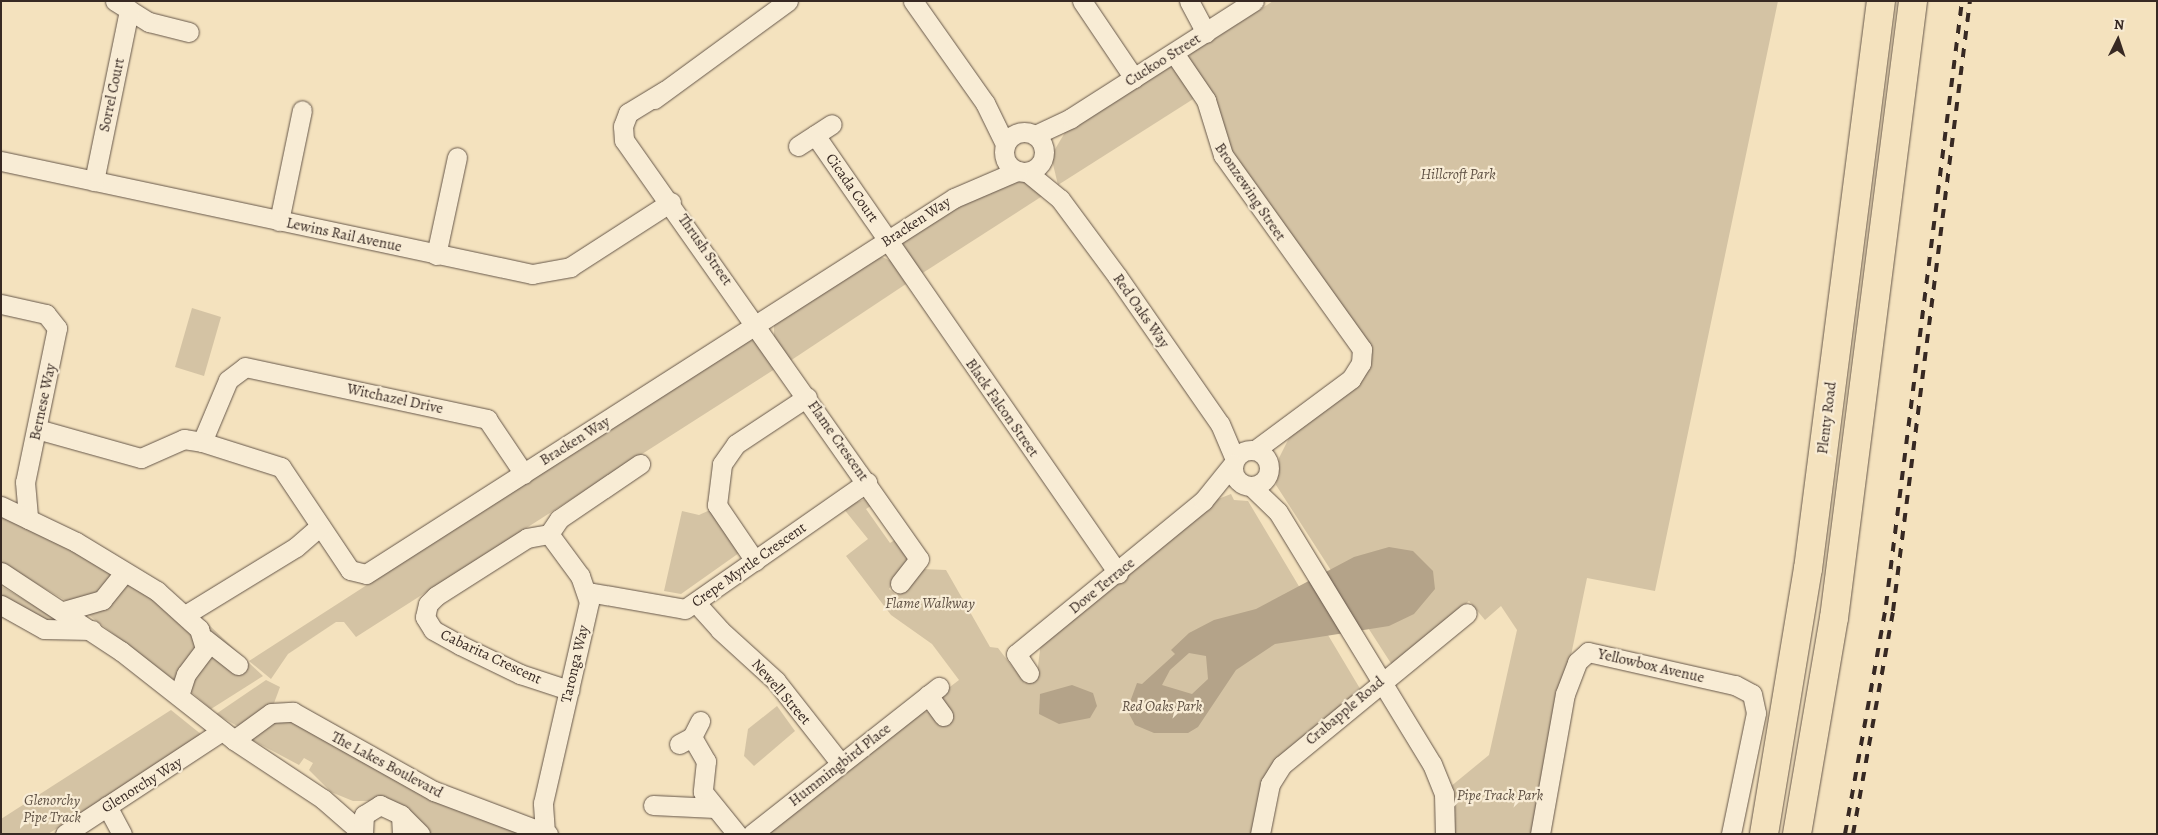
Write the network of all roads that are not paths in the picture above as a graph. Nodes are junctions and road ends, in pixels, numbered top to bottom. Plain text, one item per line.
1 (788, 1) edge
2 (913, 1) edge
3 (1082, 1) edge
4 (1189, 1) edge
5 (1254, 1) edge
6 (1881, 1) edge
7 (1913, 1) edge
8 (122, 6) edge
9 (189, 32) dead end
10 (1206, 33) junction
11 (1174, 53) junction
12 (1134, 78) junction
13 (985, 103) junction
14 (302, 110) dead end
15 (832, 124) dead end
16 (815, 135) junction
17 (1036, 144) junction
18 (798, 146) dead end
19 (1004, 147) junction
20 (457, 157) dead end
21 (1, 160) edge
22 (1022, 171) junction
23 (94, 181) junction
24 (973, 186) junction
25 (1060, 199) junction
26 (671, 202) junction
27 (279, 221) junction
28 (887, 241) junction
29 (436, 255) junction
30 (1, 304) edge
31 (757, 325) junction
32 (808, 397) junction
33 (1295, 424) junction
34 (37, 429) junction
35 (202, 442) junction
36 (1243, 456) junction
37 (640, 464) dead end
38 (1268, 470) junction
39 (524, 474) junction
40 (26, 482) junction
41 (867, 482) junction
42 (1246, 484) junction
43 (1203, 501) junction
44 (1, 505) edge
45 (1278, 512) junction
46 (28, 519) junction
47 (323, 531) junction
48 (549, 534) junction
49 (755, 561) junction
50 (1, 572) edge
51 (126, 572) junction
52 (1118, 573) junction
53 (1, 578) edge
54 (900, 583) dead end
55 (28, 590) junction
56 (588, 597) junction
57 (696, 603) junction
58 (1, 605) edge
59 (64, 611) junction
60 (1467, 613) dead end
61 (195, 627) junction
62 (92, 630) junction
63 (238, 665) dead end
64 (1029, 673) dead end
65 (1380, 683) junction
66 (569, 690) junction
67 (178, 695) junction
68 (943, 716) dead end
69 (222, 731) junction
70 (690, 734) dead end
71 (841, 764) junction
72 (323, 799) junction
73 (543, 804) junction
74 (653, 805) dead end
75 (106, 806) junction
76 (374, 807) junction
77 (714, 808) junction
78 (402, 825) edge
79 (526, 827) junction
80 (547, 833) edge
81 (65, 834) edge
82 (122, 834) edge
83 (363, 834) edge
84 (420, 834) edge
85 (737, 834) edge
86 (752, 834) edge
87 (1260, 834) edge
88 (1444, 834) edge
89 (1540, 834) edge
90 (1731, 834) edge
91 (1764, 834) edge
92 (1797, 834) edge

1 - 26 street, Thrush Street
2 - 13 street
3 - 12 street
4 - 10 street
5 - 10 street, Cuckoo Street
6 - 91 highway, Plenty Road
7 - 92 highway
8 - 9 street, Sorrel Court
8 - 23 street, Sorrel Court
10 - 11 street, Cuckoo Street
11 - 12 street, Cuckoo Street
11 - 33 street, Bronzewing Street
12 - 17 street, Cuckoo Street
13 - 17 street
13 - 19 street, Red Oaks Way
14 - 27 street
15 - 16 street
16 - 18 street
16 - 28 street, Cicada Court
17 - 19 street, Bracken Way
17 - 22 street, Bracken Way
17 - 25 street, Red Oaks Way
19 - 22 street, Red Oaks Way
19 - 24 street, Bracken Way
20 - 29 street
21 - 23 street, Lewins Rail Avenue
22 - 24 street, Bracken Way
22 - 25 street, Red Oaks Way
23 - 27 street, Lewins Rail Avenue
24 - 28 street, Bracken Way
25 - 36 street, Red Oaks Way
26 - 29 street, Lewins Rail Avenue
26 - 31 street, Thrush Street
27 - 29 street, Lewins Rail Avenue
28 - 31 street, Bracken Way
28 - 52 street, Black Falcon Street
30 - 34 street, Bernese Way
31 - 32 street, Flame Crescent
31 - 39 street, Bracken Way
32 - 41 street, Flame Crescent
32 - 49 street
33 - 36 street, Dove Terrace
33 - 38 street
34 - 35 street, Bracken Way
34 - 40 street, Bernese Way
35 - 39 street, Witchazel Drive
35 - 47 street, Bracken Way
36 - 38 street
36 - 42 street, Red Oaks Way
36 - 43 street, Dove Terrace
37 - 48 street
38 - 42 street, Dove Terrace
38 - 45 street
39 - 47 street, Bracken Way
40 - 44 street, Bernese Way
40 - 46 street, Bernese Way
41 - 49 street, Crepe Myrtle Crescent
41 - 54 street, Flame Crescent
42 - 43 street, Dove Terrace
42 - 45 street
43 - 52 street, Dove Terrace
44 - 46 street
45 - 65 street
46 - 51 street
47 - 61 street
48 - 56 street
48 - 66 street, Cabarita Crescent
49 - 57 street, Crepe Myrtle Crescent
50 - 55 street
51 - 59 street
51 - 61 street
52 - 64 street, Dove Terrace
53 - 55 street
55 - 59 street
56 - 57 street, Crepe Myrtle Crescent
56 - 66 street, Taronga Way
57 - 71 street, Newell Street
58 - 62 street
59 - 62 street
60 - 65 street, Crabapple Road
61 - 63 street
61 - 67 street
62 - 67 street
65 - 87 street, Crabapple Road
65 - 88 street
66 - 73 street, Taronga Way
67 - 69 street
68 - 71 street, Hummingbird Place
69 - 72 street
69 - 75 street, Glenorchy Way
69 - 79 street, The Lakes Boulevard
70 - 77 street
71 - 86 street, Hummingbird Place
72 - 76 street
72 - 83 street
73 - 79 street, Taronga Way
73 - 80 street, Taronga Way
74 - 77 street
75 - 81 street, Glenorchy Way
75 - 82 street
76 - 78 street
76 - 83 street
77 - 85 street
78 - 84 street
79 - 80 street, The Lakes Boulevard
89 - 90 street, Yellowbox Avenue

